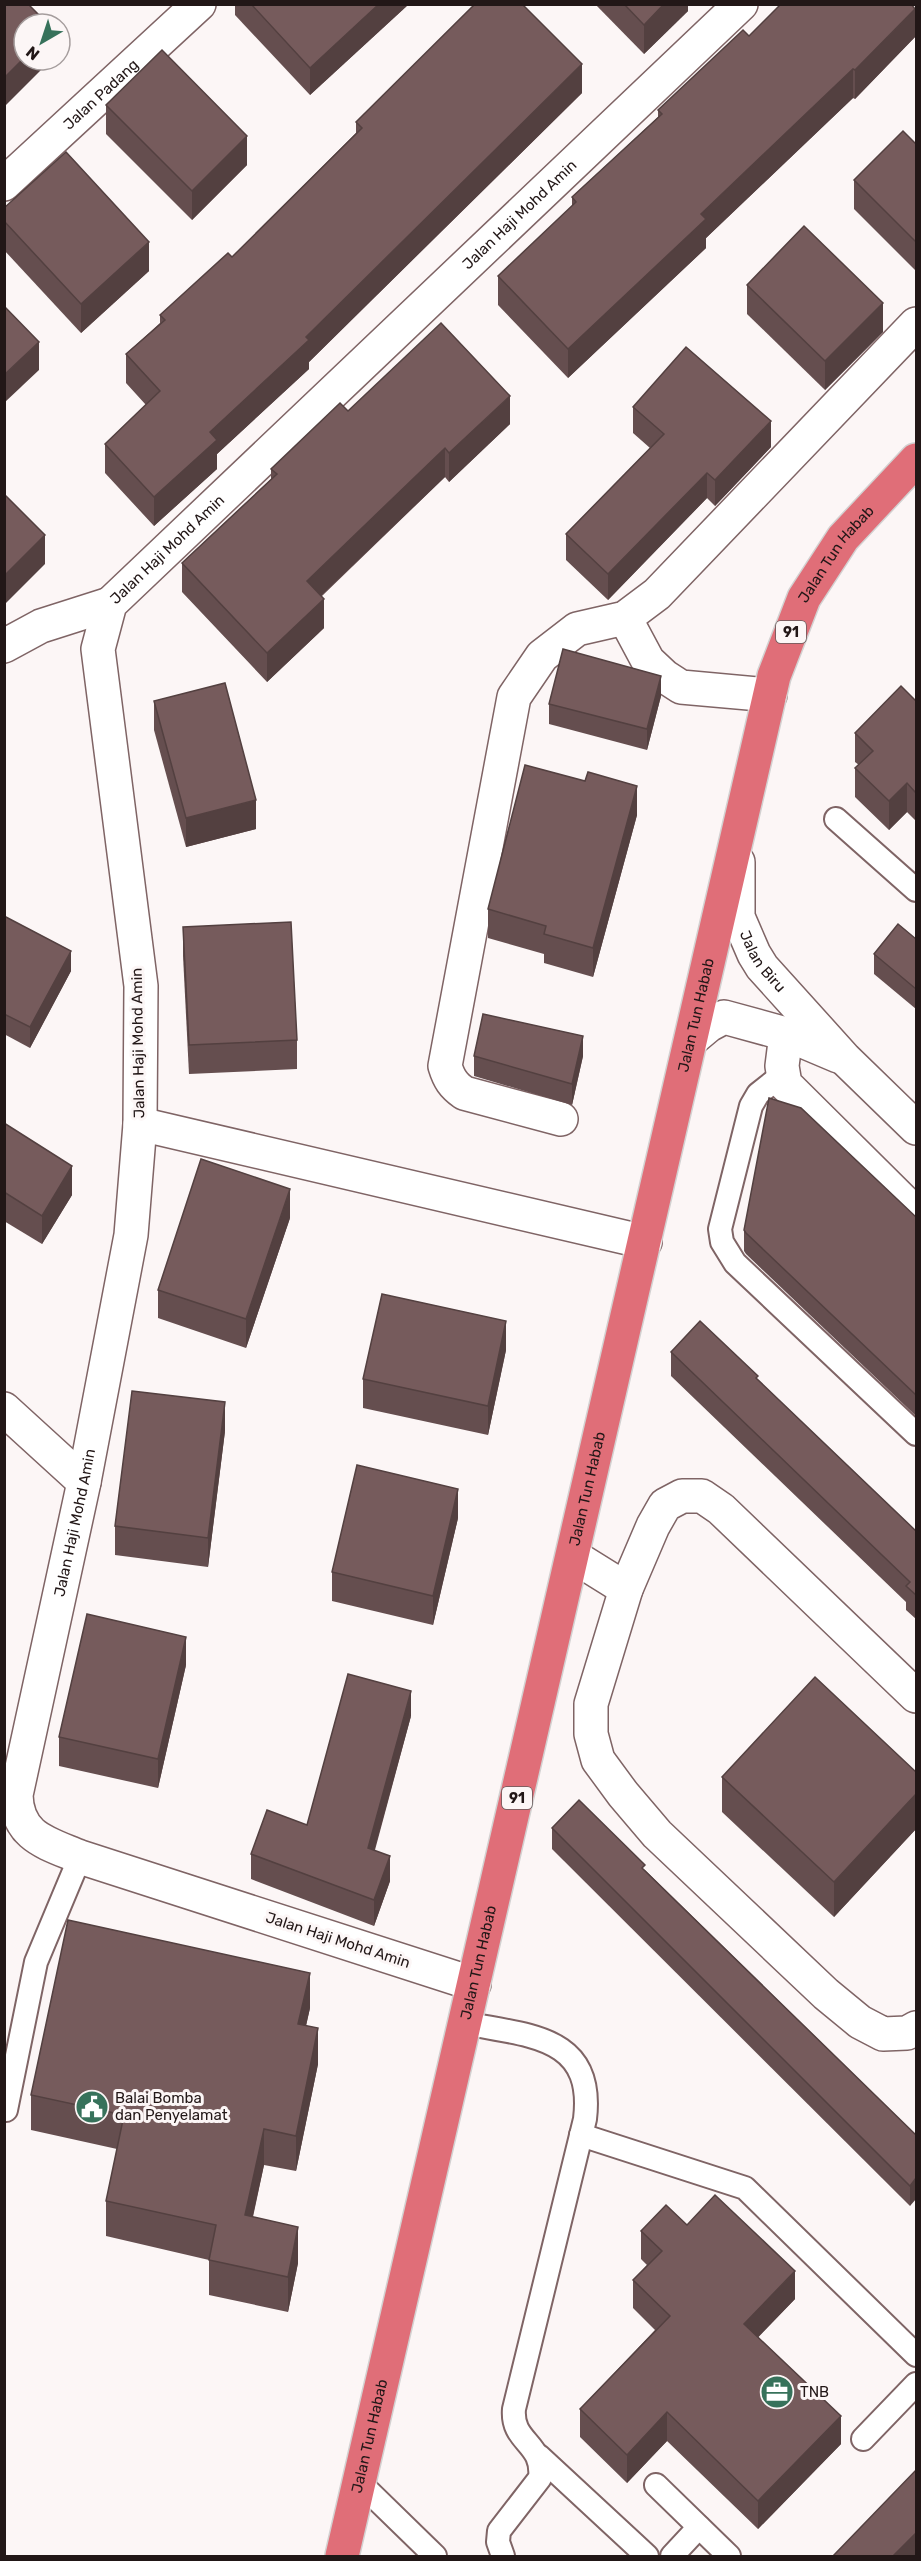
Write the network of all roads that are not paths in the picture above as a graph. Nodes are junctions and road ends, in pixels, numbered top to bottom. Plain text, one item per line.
1 (199, 4) edge
2 (741, 4) edge
3 (4, 184) edge
4 (916, 324) edge
5 (916, 460) edge
6 (110, 604) junction
7 (625, 618) junction
8 (4, 645) edge
9 (770, 695) junction
10 (836, 819) dead end
11 (737, 840) junction
12 (916, 890) edge
13 (786, 1034) junction
14 (691, 1040) junction
15 (845, 1059) junction
16 (782, 1075) junction
17 (561, 1119) dead end
18 (140, 1124) junction
19 (916, 1128) edge
20 (916, 1214) edge
21 (645, 1242) junction
22 (4, 1409) edge
23 (916, 1434) edge
24 (84, 1482) junction
25 (573, 1556) junction
26 (626, 1589) junction
27 (916, 1696) edge
28 (80, 1857) junction
29 (474, 1984) junction
30 (465, 2023) junction
31 (916, 2028) edge
32 (6, 2110) edge
33 (581, 2135) junction
34 (916, 2355) edge
35 (916, 2384) edge
36 (863, 2439) dead end
37 (539, 2456) junction
38 (360, 2482) junction
39 (656, 2485) dead end
40 (699, 2527) junction
41 (342, 2556) edge
42 (435, 2556) edge
43 (503, 2556) edge
44 (647, 2556) edge
45 (672, 2556) edge
46 (729, 2556) edge

1 - 3 street, Jalan Padang
2 - 6 street, Jalan Haji Mohd Amin
4 - 7 street
5 - 9 highway, Jalan Tun Habab / 91
6 - 8 street
6 - 18 street, Jalan Haji Mohd Amin
7 - 9 street
7 - 17 street
9 - 11 highway, Jalan Tun Habab / 91
10 - 12 lane
11 - 14 highway, Jalan Tun Habab / 91
11 - 15 street, Jalan Biru
13 - 14 street, Jalan Biru
13 - 15 street, Jalan Biru
13 - 16 street
14 - 21 highway, Jalan Tun Habab / 91
15 - 19 street, Jalan Biru
16 - 20 street
16 - 23 lane
18 - 21 street
18 - 24 street, Jalan Haji Mohd Amin
21 - 25 highway, Jalan Tun Habab / 91
22 - 24 street
24 - 28 street, Jalan Haji Mohd Amin
25 - 26 street
25 - 29 highway, Jalan Tun Habab / 91
26 - 27 street
26 - 31 street
28 - 29 street, Jalan Haji Mohd Amin
28 - 32 lane
29 - 30 highway, Jalan Tun Habab / 91
30 - 33 lane
30 - 38 highway, Jalan Tun Habab / 91
33 - 34 lane
33 - 37 lane
35 - 36 lane
37 - 43 lane
37 - 44 lane
38 - 41 highway, Jalan Tun Habab / 91
38 - 42 lane
39 - 40 lane
40 - 45 lane
40 - 46 lane

